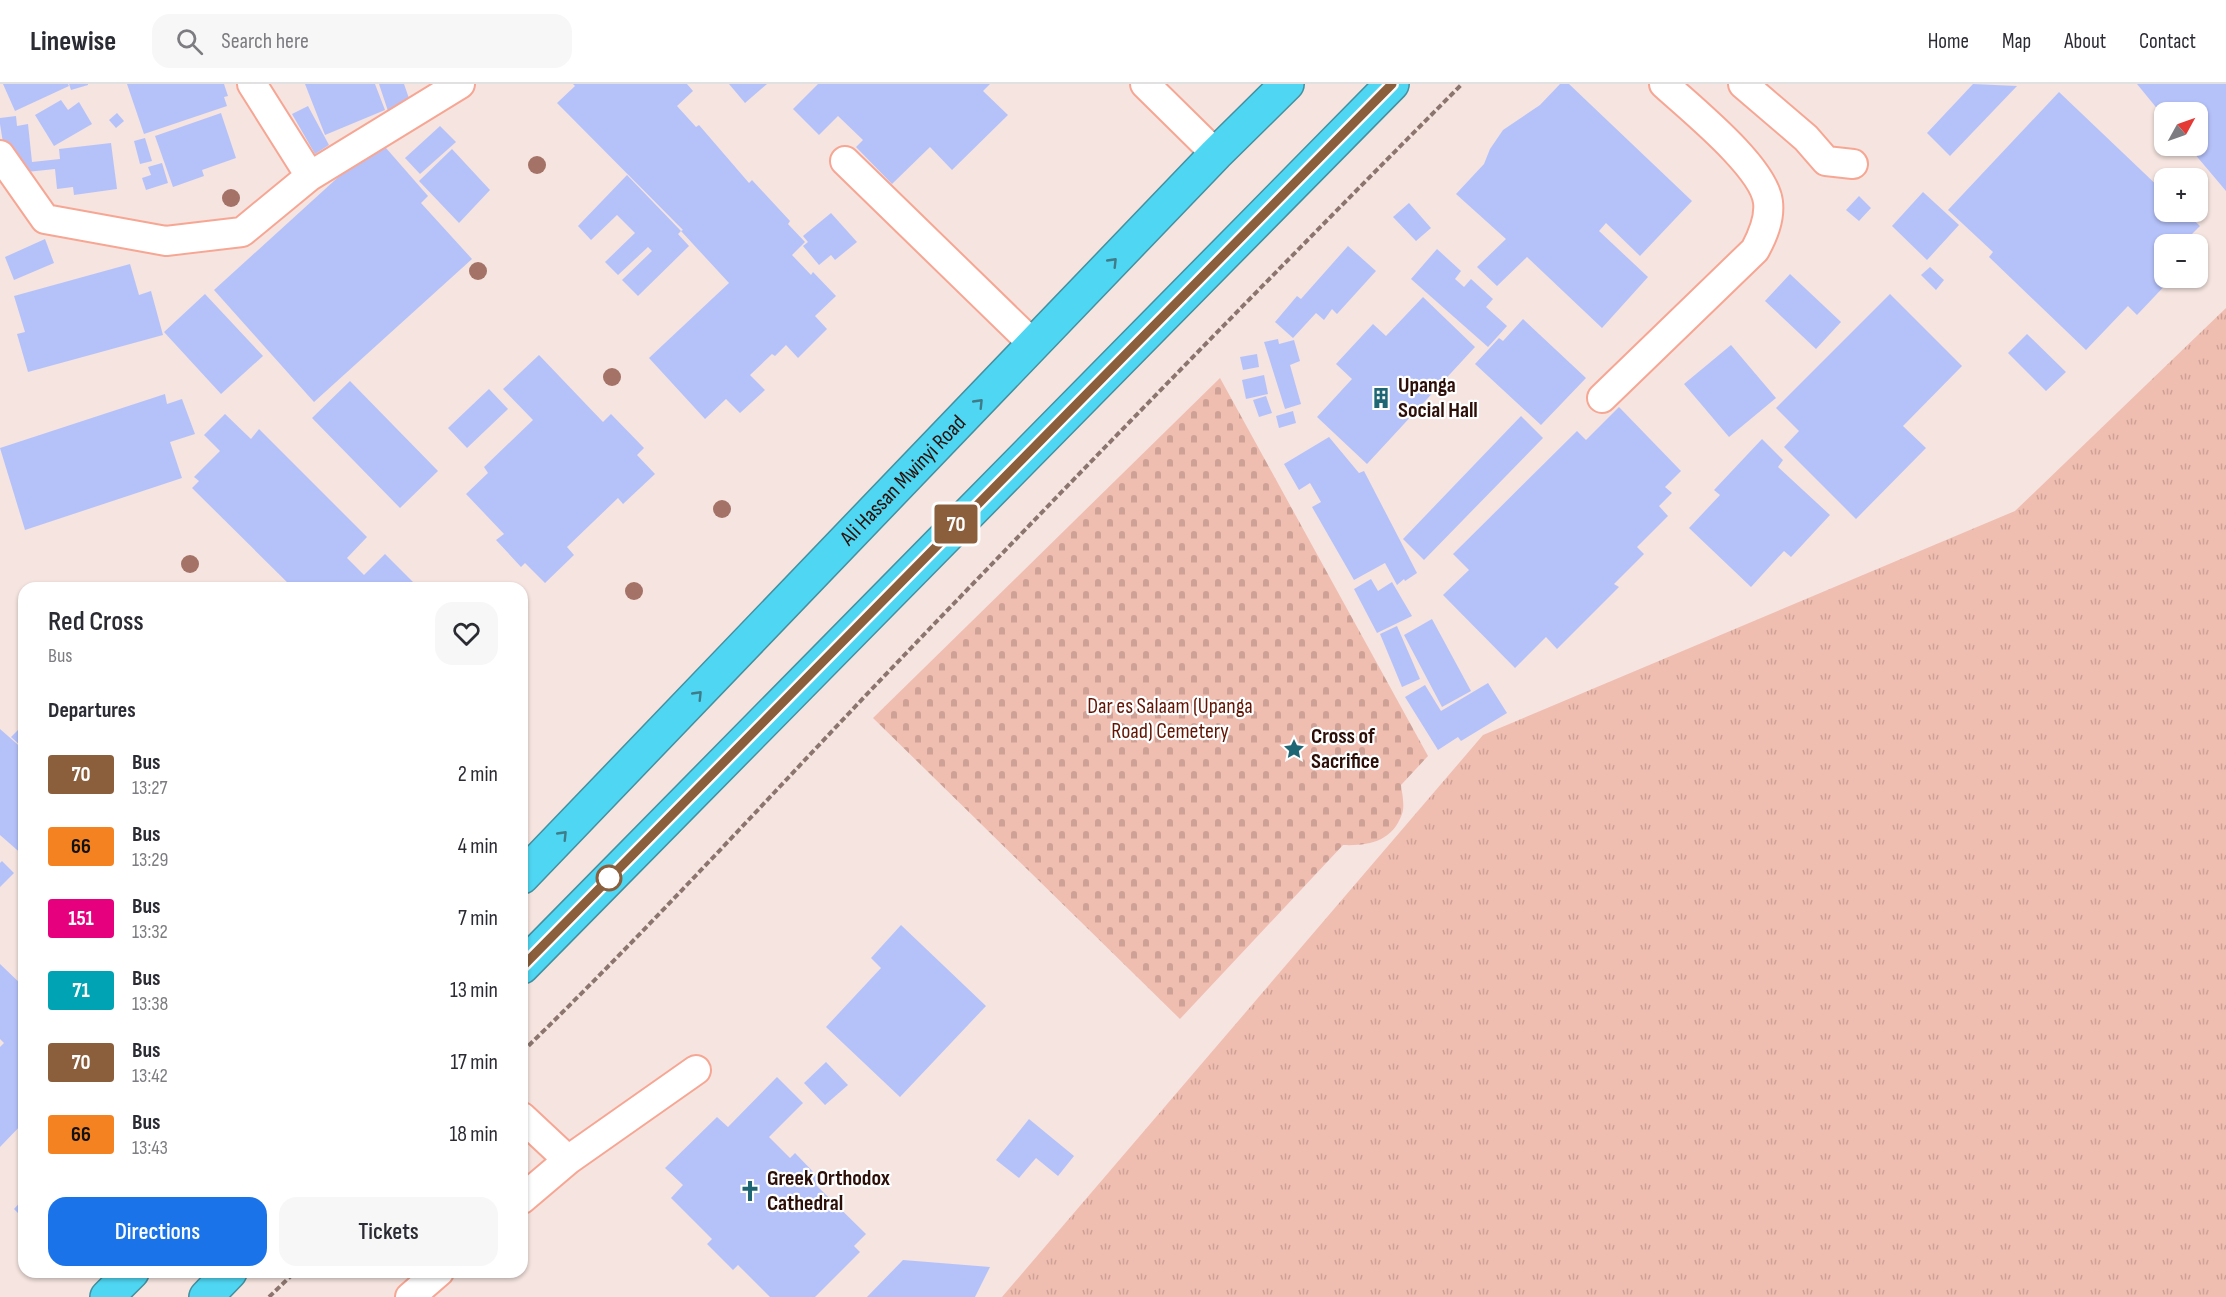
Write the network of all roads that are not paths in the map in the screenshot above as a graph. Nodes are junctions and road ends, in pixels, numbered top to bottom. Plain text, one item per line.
1 (252, 84) edge
2 (1145, 84) edge
3 (1287, 84) edge
4 (1392, 84) edge
5 (1664, 84) edge
6 (1743, 84) edge
7 (445, 88) edge
8 (1216, 154) junction
9 (0, 155) edge
10 (845, 161) dead end
11 (1853, 164) dead end
12 (310, 176) junction
13 (1034, 345) junction
14 (1602, 398) dead end
15 (528, 871) edge
16 (528, 961) edge
17 (696, 1070) dead end
18 (528, 1123) edge
19 (568, 1160) junction
20 (528, 1194) edge
21 (126, 1278) edge
22 (224, 1278) edge
23 (432, 1278) edge
24 (107, 1297) edge
25 (206, 1297) edge
26 (410, 1297) edge

1 - 12 lane
2 - 8 lane
3 - 8 highway, Ali Hassan Mwinyi Road
4 - 16 highway
5 - 14 lane
6 - 11 lane
7 - 12 lane
13 -> 8 highway, Ali Hassan Mwinyi Road
9 - 12 lane
10 - 13 lane
15 -> 13 highway, Ali Hassan Mwinyi Road
17 - 19 lane
18 - 19 lane
19 - 20 lane
21 - 24 highway
22 - 25 highway
23 - 26 lane

